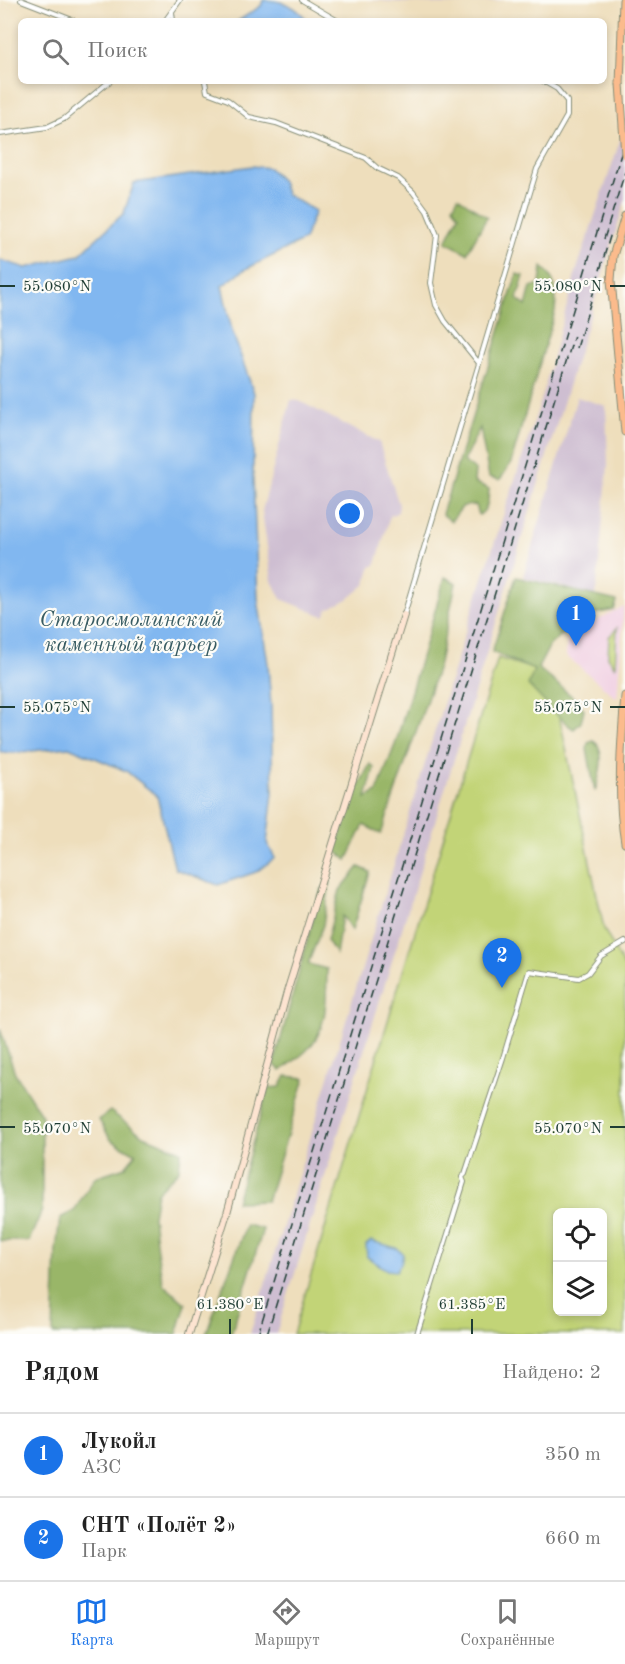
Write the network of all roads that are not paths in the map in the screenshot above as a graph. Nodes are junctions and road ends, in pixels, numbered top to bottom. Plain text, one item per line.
1 (21, 0) edge
2 (180, 0) edge
3 (302, 0) edge
4 (623, 0) edge
5 (172, 11) junction
6 (67, 18) edge
7 (167, 18) edge
8 (172, 18) edge
9 (333, 18) edge
10 (106, 84) edge
11 (206, 84) edge
12 (548, 84) edge
13 (0, 134) edge
14 (625, 155) edge
15 (625, 216) edge
16 (479, 363) junction
17 (625, 432) edge
18 (404, 615) joint
19 (625, 696) edge
20 (625, 843) edge
21 (625, 942) edge
22 (189, 1334) edge
23 (417, 1334) edge

1 - 6 street
2 - 5 street
3 - 9 street
4 - 14 main road, bridge
5 - 7 street
5 - 8 street
10 - 13 street
11 - 16 street
12 - 16 street
15 - 17 main road
16 - 18 street
18 - 22 street
19 - 20 main road
21 - 23 street

